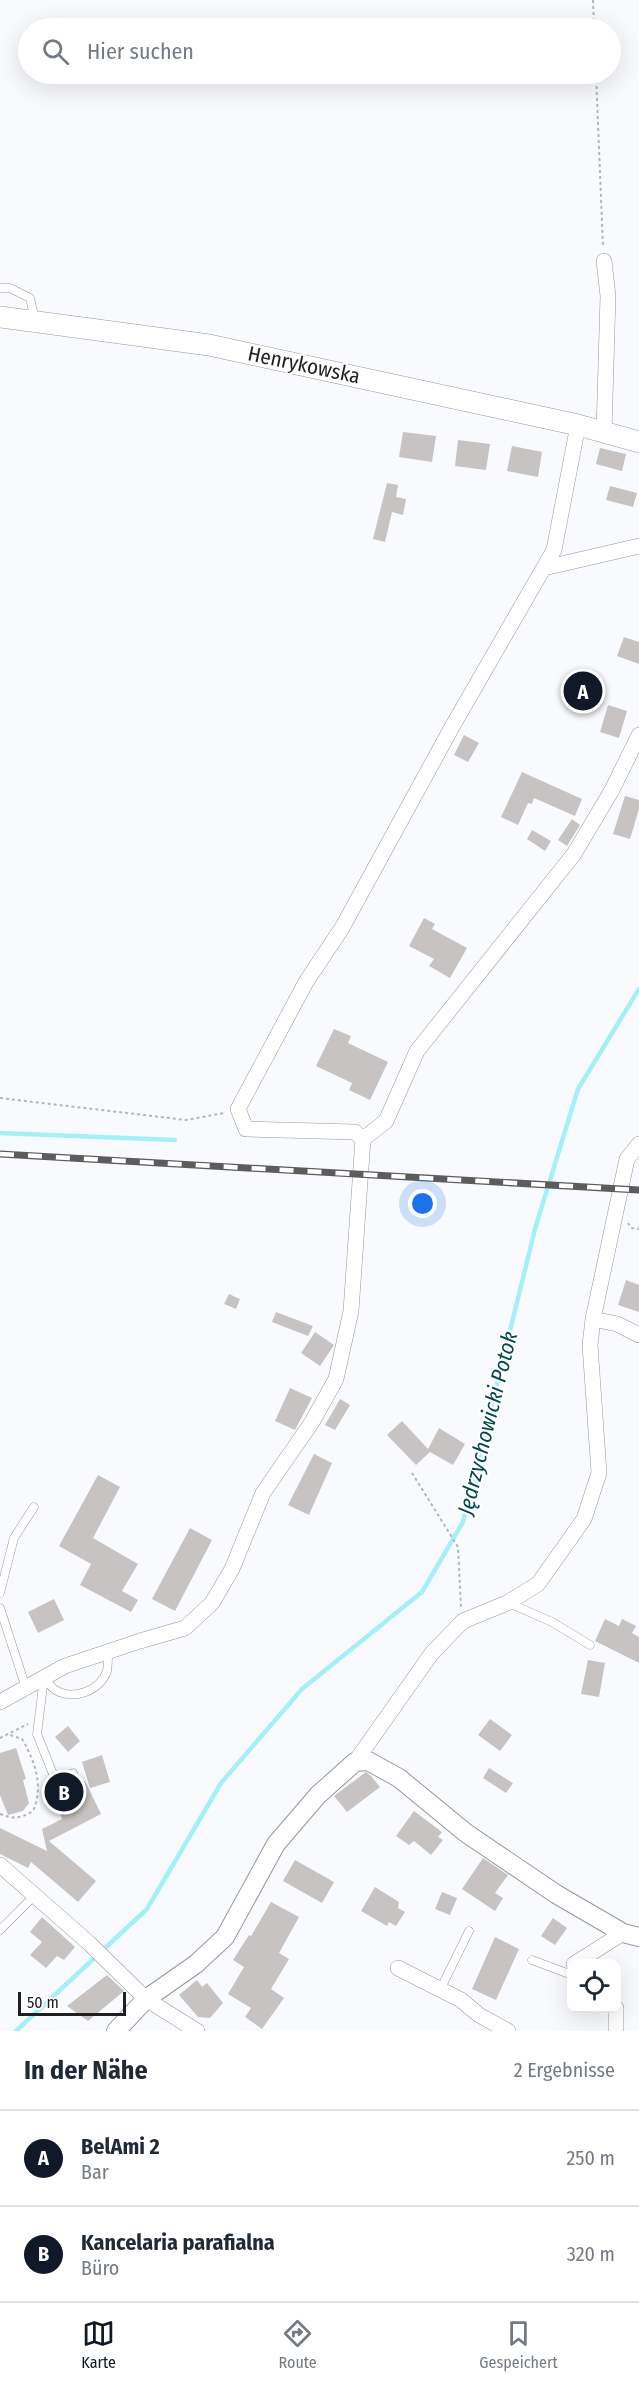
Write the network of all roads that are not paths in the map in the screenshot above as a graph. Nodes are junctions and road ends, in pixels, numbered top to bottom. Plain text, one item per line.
1 (604, 261) road end
2 (0, 288) edge
3 (0, 317) edge
4 (35, 321) junction
5 (578, 424) junction
6 (604, 431) junction
7 (639, 442) edge
8 (639, 546) edge
9 (544, 568) junction
10 (639, 735) edge
11 (363, 1139) junction
12 (639, 1144) edge
13 (593, 1319) junction
14 (639, 1335) edge
15 (34, 1507) dead end
16 (0, 1593) edge
17 (507, 1603) junction
18 (0, 1608) edge
19 (590, 1645) dead end
20 (108, 1652) junction
21 (44, 1678) junction
22 (26, 1688) junction
23 (1, 1701) edge
24 (355, 1762) junction
25 (73, 1773) dead end
26 (0, 1865) edge
27 (34, 1895) junction
28 (0, 1930) edge
29 (470, 1931) dead end
30 (631, 1935) edge
31 (584, 1959) edge
32 (532, 1960) dead end
33 (398, 1968) dead end
34 (567, 1972) edge
35 (440, 1990) junction
36 (146, 1999) junction
37 (616, 2013) edge
38 (116, 2031) edge
39 (197, 2031) edge
40 (508, 2031) edge
41 (616, 2031) edge

1 - 6 street
2 - 4 lane
3 - 4 main road, Henrykowska
4 - 5 main road, Henrykowska
5 - 6 main road, Henrykowska
5 - 9 street
6 - 7 main road, Henrykowska
8 - 9 street
9 - 11 street
10 - 11 street
11 - 20 street
12 - 13 street
13 - 14 street
13 - 17 street
15 - 16 lane
17 - 19 lane
17 - 24 street
18 - 22 lane
20 - 21 street
20 - 21 lane
21 - 22 street
21 - 25 lane
22 - 23 street
24 - 30 street
24 - 36 street
26 - 27 street
27 - 28 lane
27 - 36 street
29 - 35 lane
30 - 31 street
32 - 34 lane
33 - 35 street
35 - 40 street
36 - 38 street
36 - 39 street
37 - 41 street

